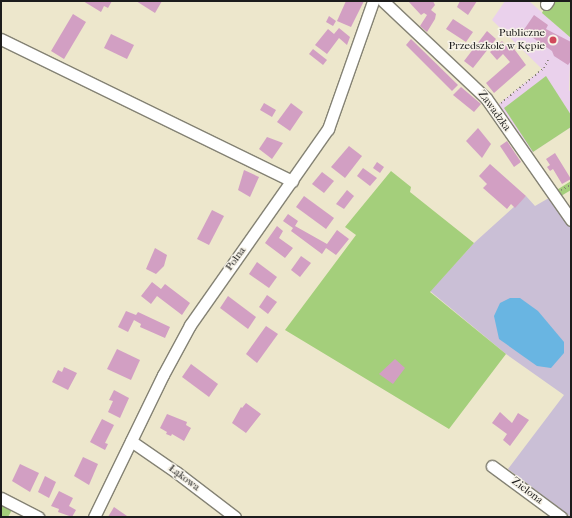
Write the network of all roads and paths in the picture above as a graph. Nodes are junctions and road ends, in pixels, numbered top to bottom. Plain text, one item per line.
1 (373, 1) edge
2 (383, 1) edge
3 (1, 39) edge
4 (548, 60) dead end
5 (494, 108) junction
6 (292, 181) junction
7 (571, 220) edge
8 (131, 441) junction
9 (492, 466) dead end
10 (1, 498) edge
11 (38, 517) edge
12 (94, 517) edge
13 (235, 517) edge
14 (561, 517) edge

1 - 6 street, Polna
2 - 5 street, Zawadzka
3 - 6 street
4 - 5 path
5 - 7 street, Zawadzka
6 - 8 street, Polna
8 - 12 street, Polna
8 - 13 street, Łąkowa
9 - 14 street, Zielona
10 - 11 street

